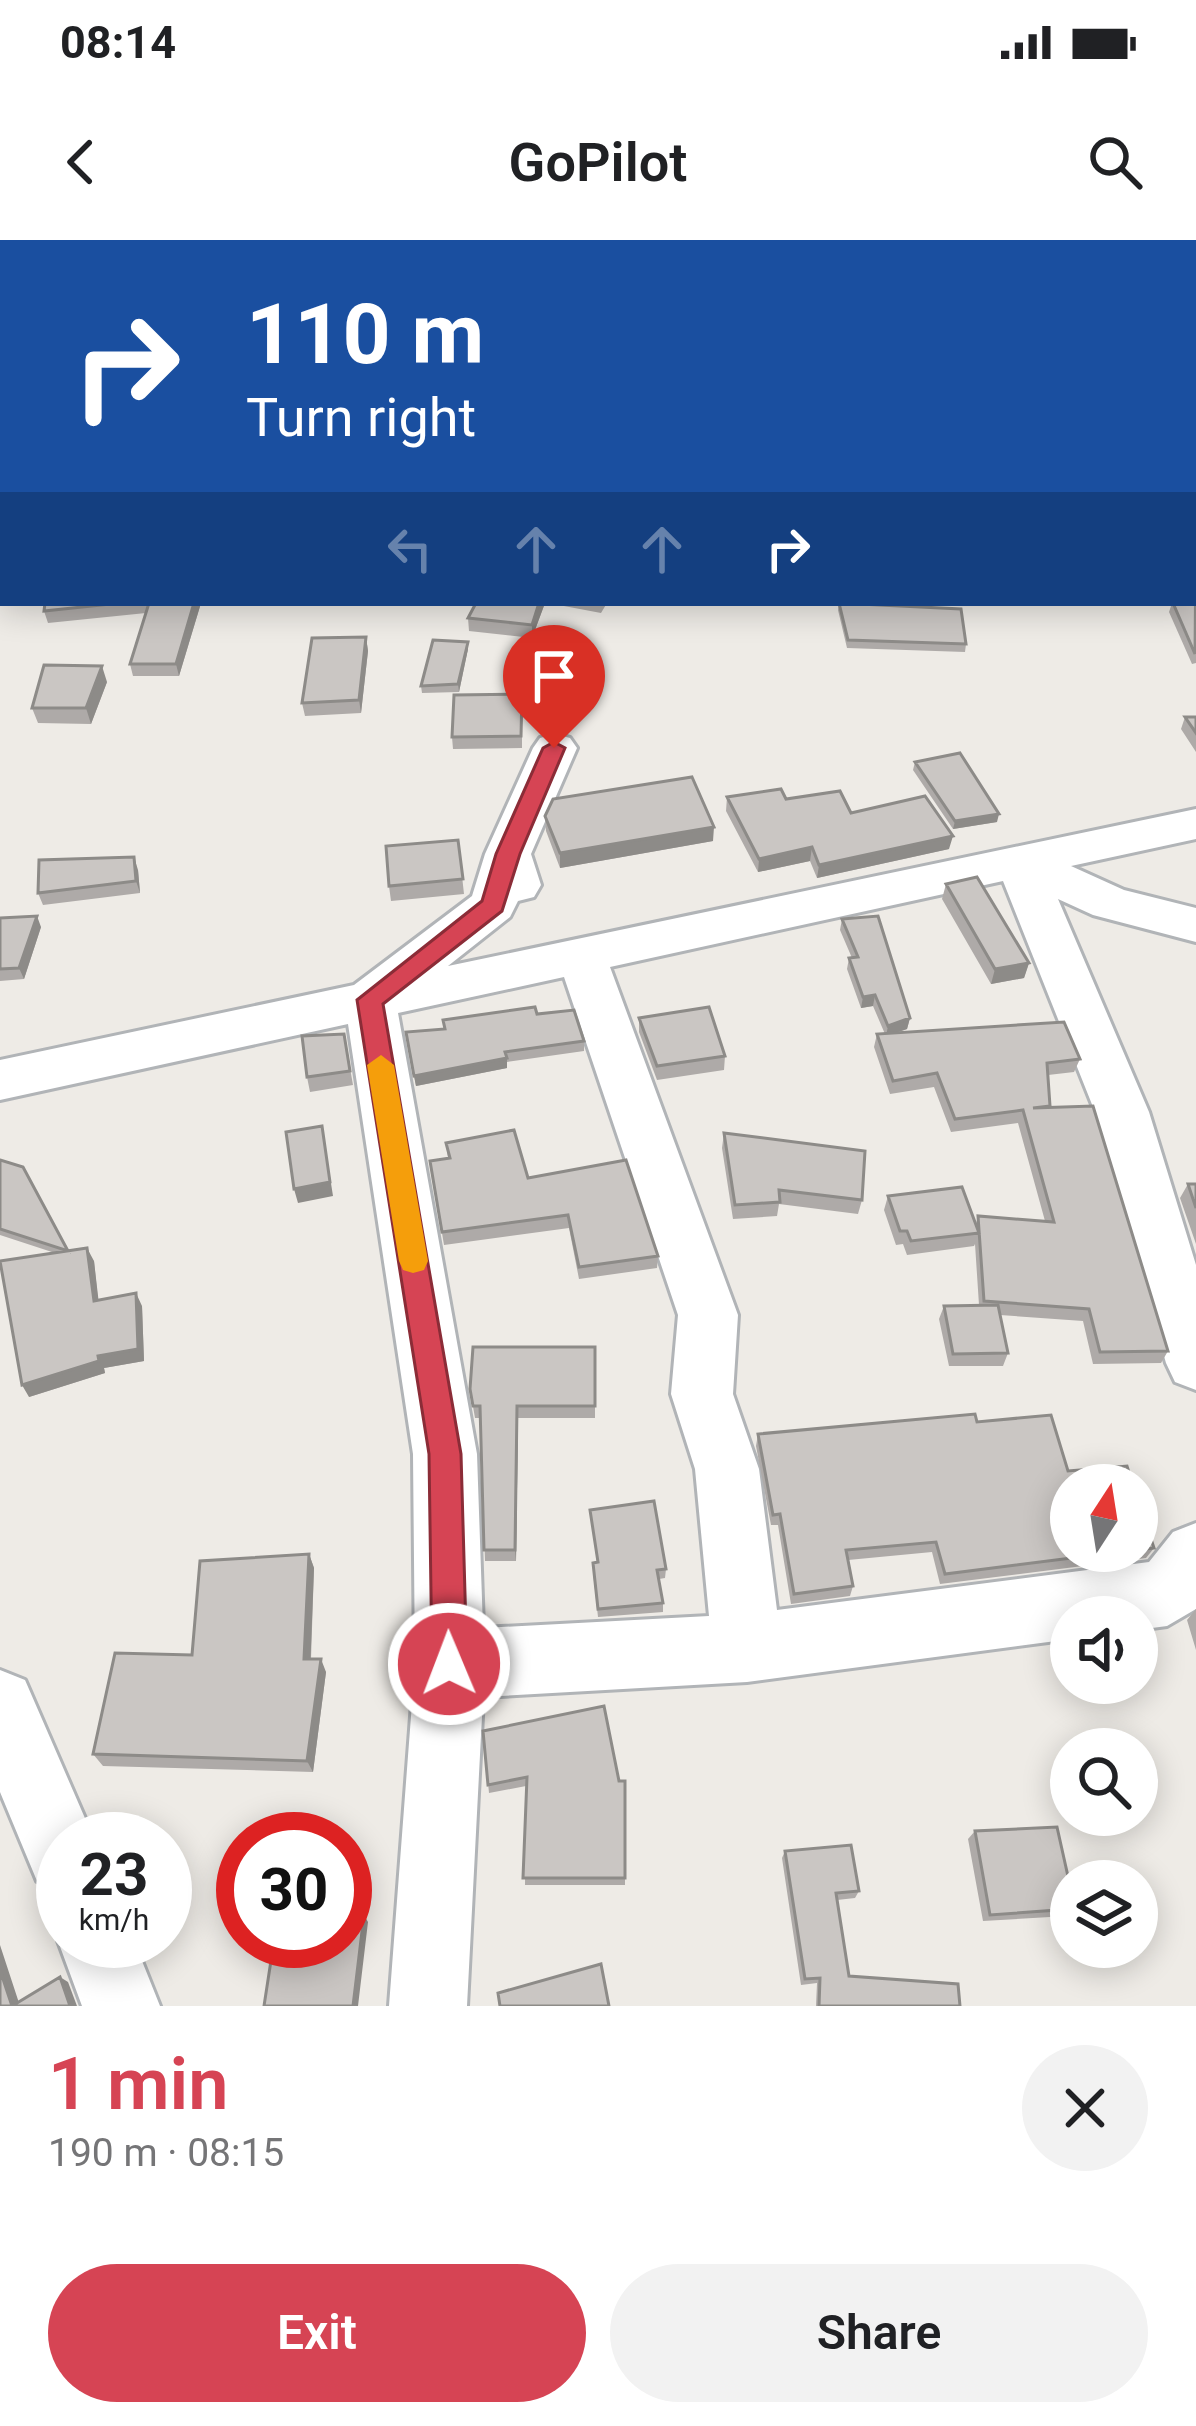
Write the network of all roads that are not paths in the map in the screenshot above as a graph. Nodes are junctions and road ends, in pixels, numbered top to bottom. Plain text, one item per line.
1 (554, 748) dead end
2 (1196, 824) edge
3 (508, 854) junction
4 (1019, 862) junction
5 (1196, 925) edge
6 (581, 954) junction
7 (503, 973) junction
8 (370, 1000) junction
9 (0, 1081) edge
10 (1196, 1363) edge
11 (1196, 1555) edge
12 (747, 1648) junction
13 (449, 1664) junction
14 (0, 1705) edge
15 (45, 1812) edge
16 (106, 1968) edge
17 (121, 2006) edge
18 (428, 2006) edge

1 - 3 street
2 - 4 street
3 - 7 street
3 - 8 street
4 - 5 street
4 - 6 street
4 - 10 street
6 - 7 street
6 - 12 street
7 - 8 street
8 - 9 street
8 - 13 street
11 - 12 street
12 - 13 street
13 - 18 street
14 - 15 street
16 - 17 street

